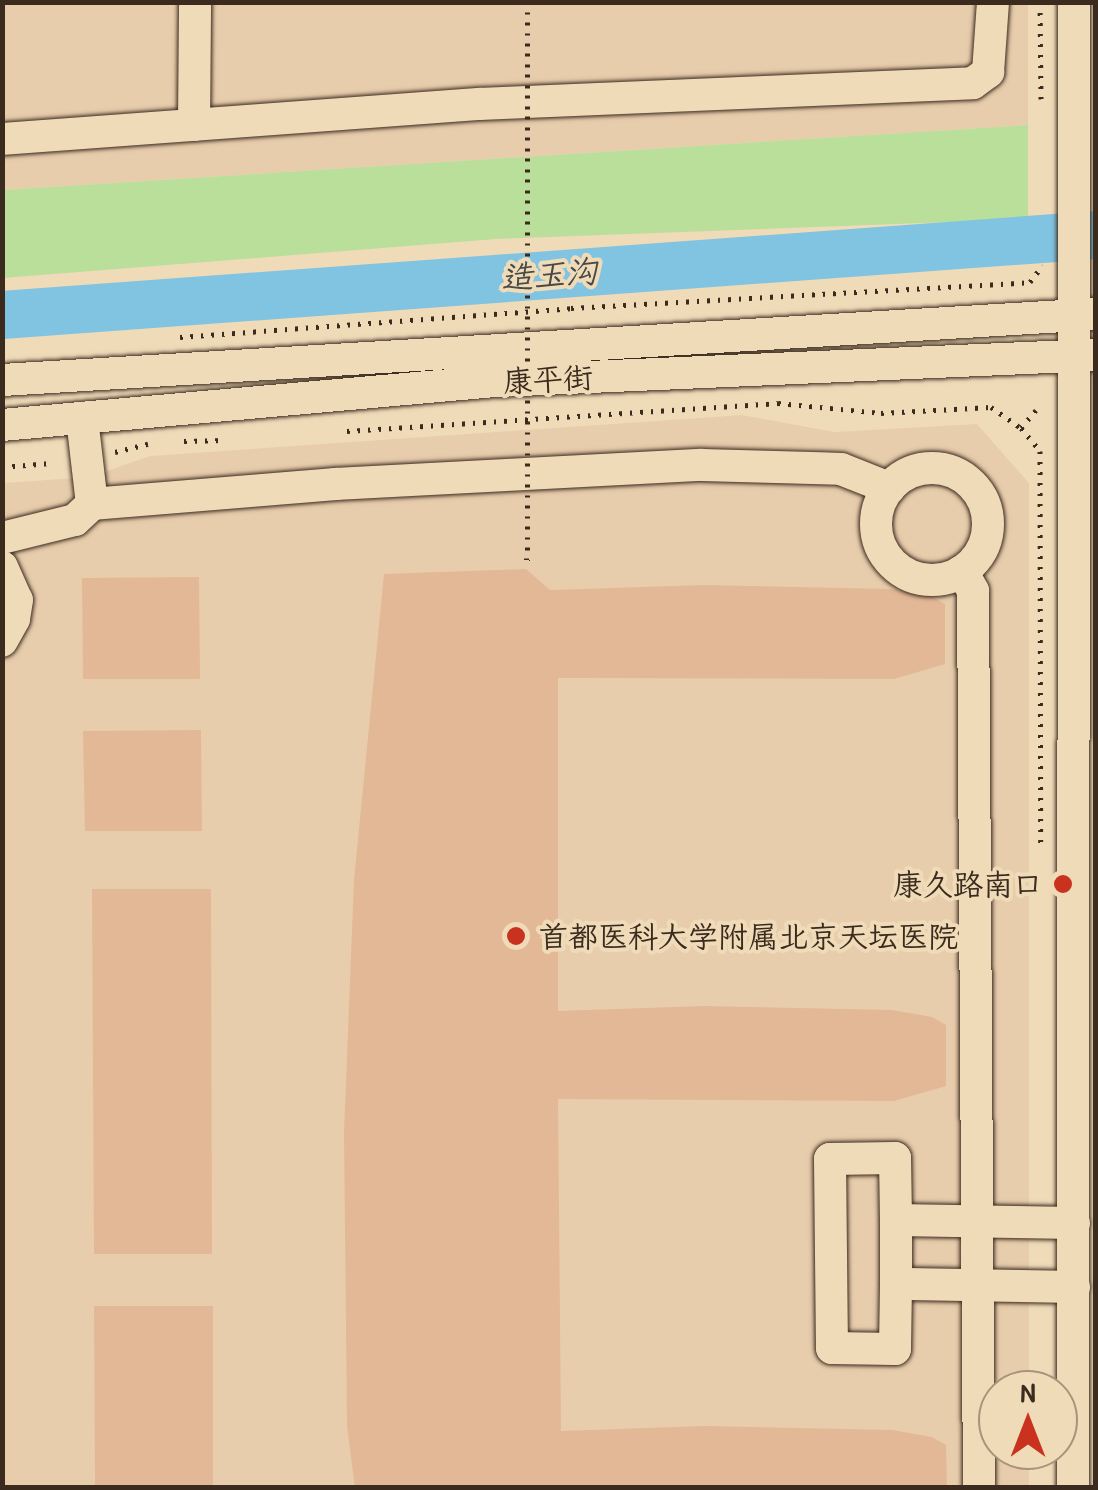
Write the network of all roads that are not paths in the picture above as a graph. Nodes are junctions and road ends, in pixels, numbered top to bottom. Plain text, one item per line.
1 (195, 2) edge
2 (994, 2) edge
3 (1074, 2) edge
4 (194, 125) junction
5 (2, 139) edge
6 (1085, 316) edge
7 (1085, 356) edge
8 (2, 380) edge
9 (82, 418) junction
10 (2, 425) edge
11 (889, 488) junction
12 (92, 504) junction
13 (2, 538) edge
14 (2, 566) edge
15 (962, 571) junction
16 (2, 640) edge
17 (896, 1220) junction
18 (977, 1222) junction
19 (1074, 1223) junction
20 (896, 1284) junction
21 (978, 1286) junction
22 (1074, 1287) junction
23 (979, 1488) edge
24 (1074, 1488) edge

1 - 4 street
2 - 4 street
3 - 6 street
4 - 5 street
6 - 7 street
6 - 8 street, 康平街
7 - 9 street, 康平街
7 - 19 street
9 - 10 street, 康平街
9 - 12 street
11 - 12 street
11 - 15 street
11 - 15 street
12 - 13 street
14 - 16 street
15 - 18 street
17 - 18 street
17 - 20 street
17 - 20 street
18 - 19 street
18 - 21 street
19 - 22 street
20 - 21 street
21 - 22 street
21 - 23 street
22 - 24 street

